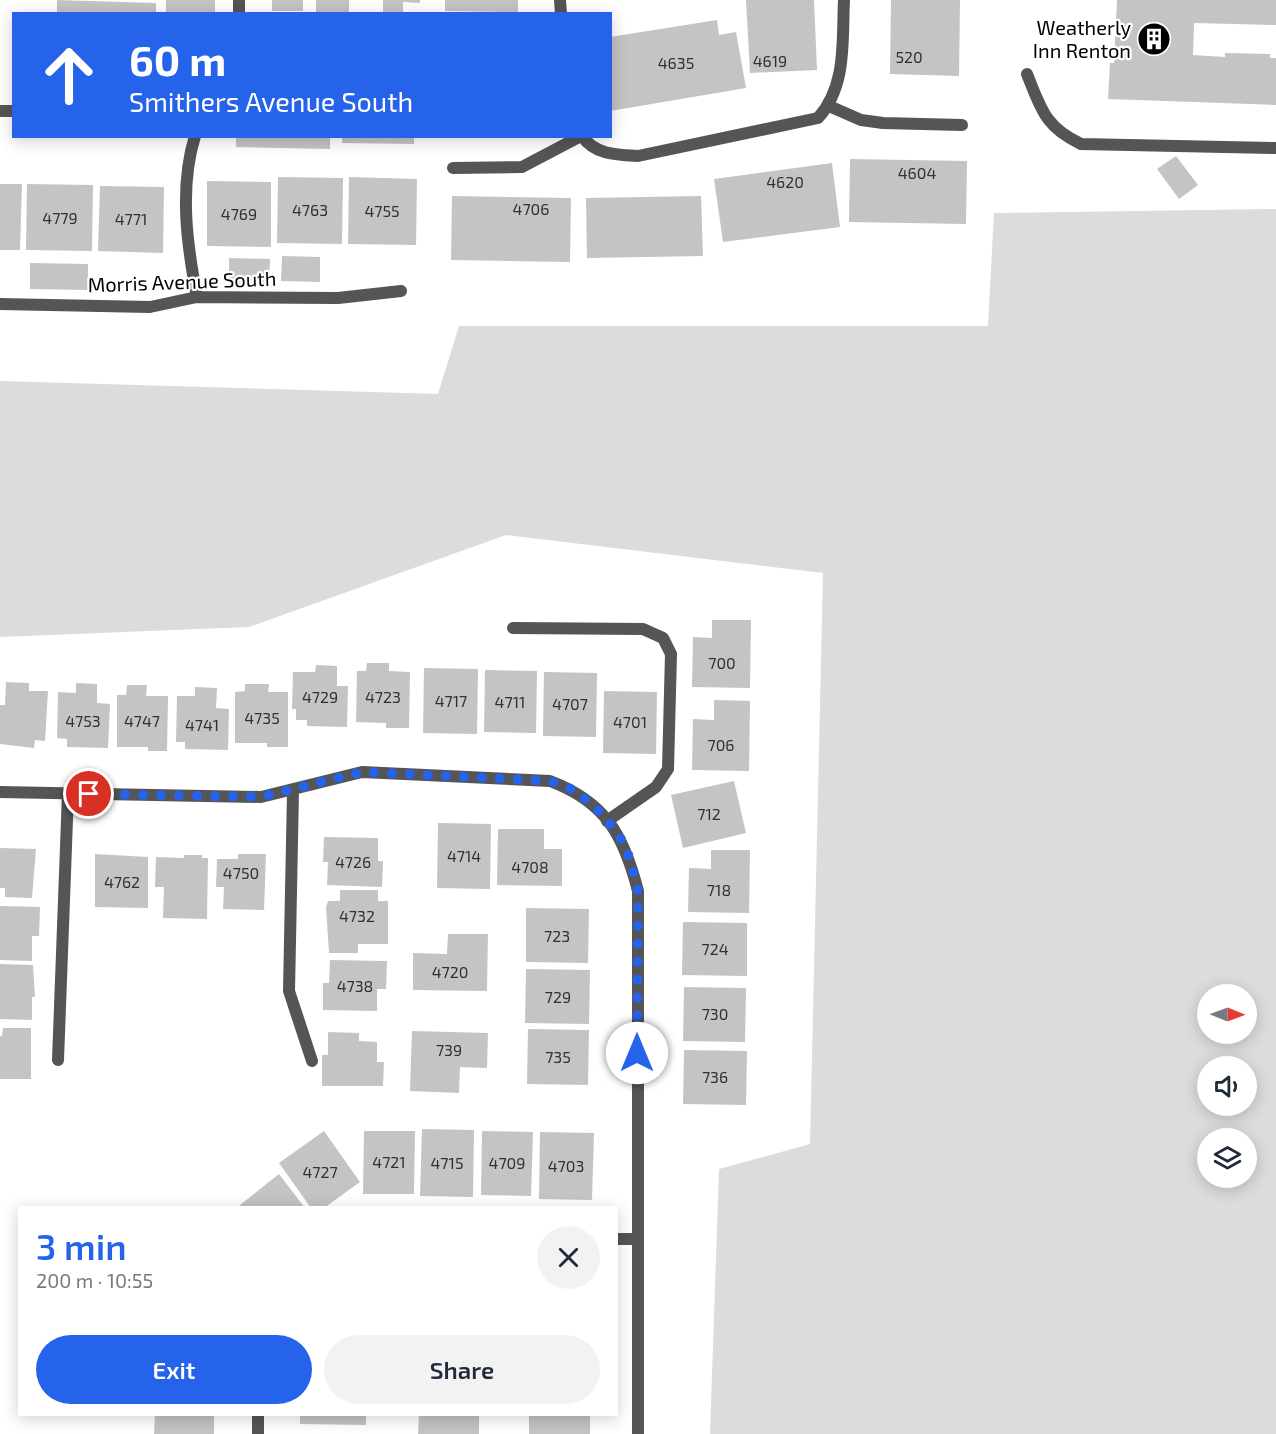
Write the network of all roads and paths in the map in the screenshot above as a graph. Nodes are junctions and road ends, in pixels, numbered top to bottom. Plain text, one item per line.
1 (844, 0) edge
2 (1027, 74) dead end
3 (829, 106) junction
4 (962, 125) dead end
5 (195, 138) edge
6 (578, 138) edge
7 (583, 138) edge
8 (1276, 148) edge
9 (453, 168) dead end
10 (401, 291) dead end
11 (197, 297) junction
12 (0, 304) edge
13 (513, 628) dead end
14 (293, 791) junction
15 (0, 792) edge
16 (68, 793) junction
17 (607, 821) junction
18 (58, 1060) dead end
19 (312, 1061) dead end
20 (618, 1239) edge
21 (636, 1239) junction
22 (258, 1416) edge
23 (258, 1434) edge
24 (638, 1434) edge

1 - 3 street
2 - 8 street
3 - 4 street
3 - 7 street
5 - 11 street
6 - 9 street
10 - 11 street, Morris Avenue South
11 - 12 street, Morris Avenue South
13 - 17 street
14 - 16 street
14 - 17 street
14 - 19 street
15 - 16 street
16 - 18 street
17 - 21 street
20 - 21 street
21 - 24 street
22 - 23 street

